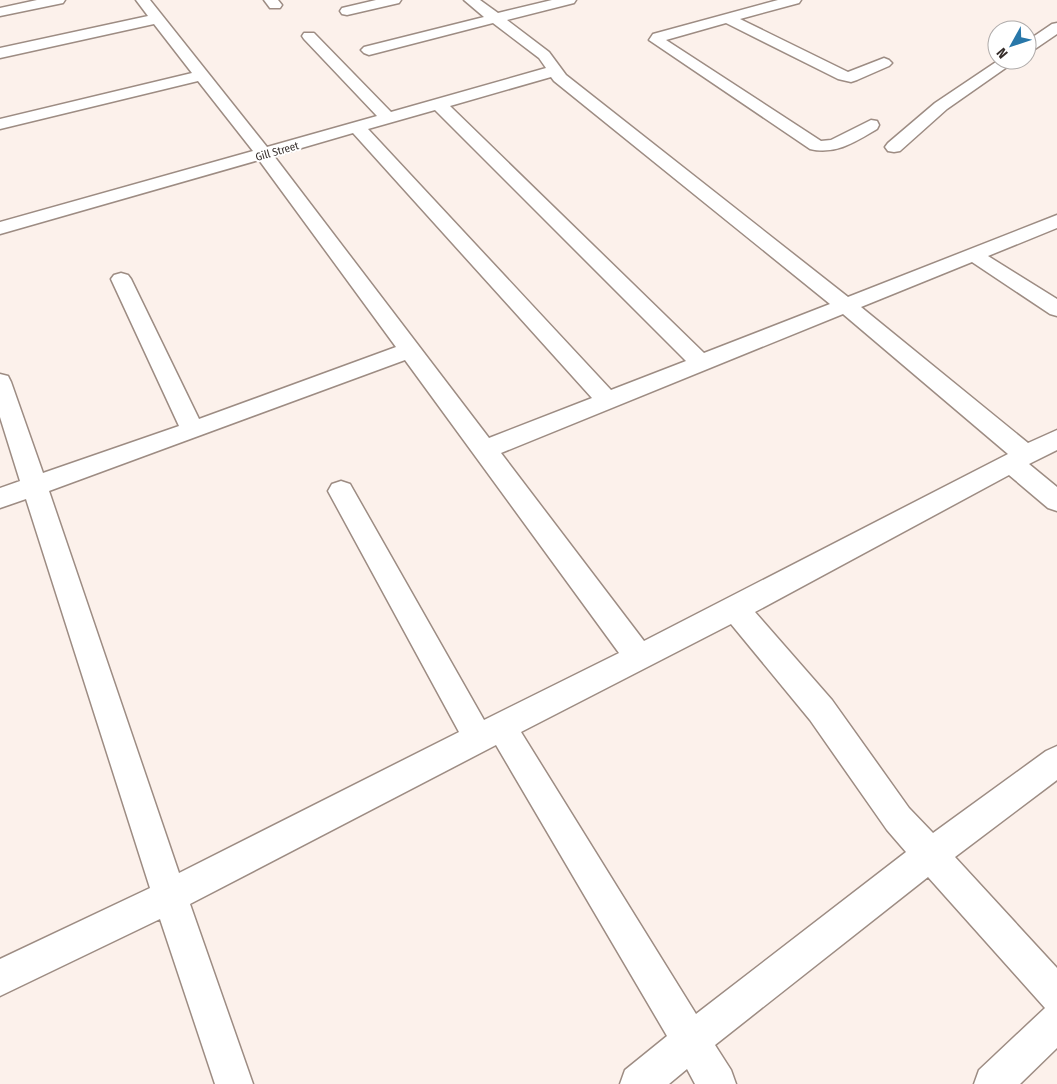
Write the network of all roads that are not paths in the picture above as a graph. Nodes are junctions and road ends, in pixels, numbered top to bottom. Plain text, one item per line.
1 (58, 0) edge
2 (143, 0) edge
3 (394, 0) edge
4 (471, 0) edge
5 (569, 0) edge
6 (794, 0) edge
7 (347, 11) dead end
8 (0, 12) edge
9 (496, 18) junction
10 (727, 18) junction
11 (157, 19) junction
12 (1057, 27) edge
13 (309, 36) dead end
14 (1037, 41) edge
15 (369, 50) dead end
16 (0, 53) edge
17 (884, 63) dead end
18 (994, 70) edge
19 (554, 71) junction
20 (202, 75) junction
21 (439, 104) junction
22 (389, 119) junction
23 (0, 124) edge
24 (871, 125) dead end
25 (358, 128) junction
26 (894, 147) dead end
27 (264, 154) junction
28 (1057, 221) edge
29 (0, 228) edge
30 (974, 254) junction
31 (121, 279) dead end
32 (846, 306) junction
33 (1057, 309) edge
34 (409, 350) junction
35 (701, 363) junction
36 (0, 382) edge
37 (608, 401) junction
38 (193, 430) junction
39 (1057, 439) edge
40 (484, 450) junction
41 (1018, 459) junction
42 (35, 485) junction
43 (341, 491) dead end
44 (0, 498) edge
45 (1057, 501) edge
46 (735, 609) junction
47 (639, 657) junction
48 (490, 732) junction
49 (1057, 761) edge
50 (929, 854) junction
51 (170, 896) junction
52 (0, 978) edge
53 (1057, 995) edge
54 (1057, 1022) edge
55 (690, 1042) junction
56 (234, 1084) edge
57 (640, 1084) edge
58 (717, 1084) edge
59 (993, 1084) edge

1 - 8 street
2 - 11 street
3 - 7 street
4 - 9 street
5 - 9 street
6 - 10 street
9 - 15 street
9 - 19 street
10 - 17 street
10 - 24 street
11 - 16 street
11 - 20 street
12 - 14 street
13 - 22 street
18 - 26 street
19 - 21 street, Gill Street
19 - 32 street
20 - 23 street
20 - 27 street
21 - 22 street, Gill Street
21 - 35 street
22 - 25 street, Gill Street
25 - 27 street, Gill Street
25 - 37 street
27 - 29 street, Gill Street
27 - 34 street
28 - 30 street
30 - 32 street
30 - 33 street
31 - 38 street
32 - 35 street
32 - 41 street
34 - 38 street
34 - 40 street
35 - 37 street
36 - 42 street
37 - 40 street
38 - 42 street
39 - 41 street
40 - 47 street
41 - 45 street
41 - 46 street
42 - 44 street
42 - 51 street
43 - 48 street
46 - 47 street
46 - 50 street
47 - 48 street
48 - 51 street
48 - 55 street
49 - 50 street
50 - 53 street
50 - 55 street
51 - 52 street
51 - 56 street
54 - 59 street
55 - 57 street
55 - 58 street

